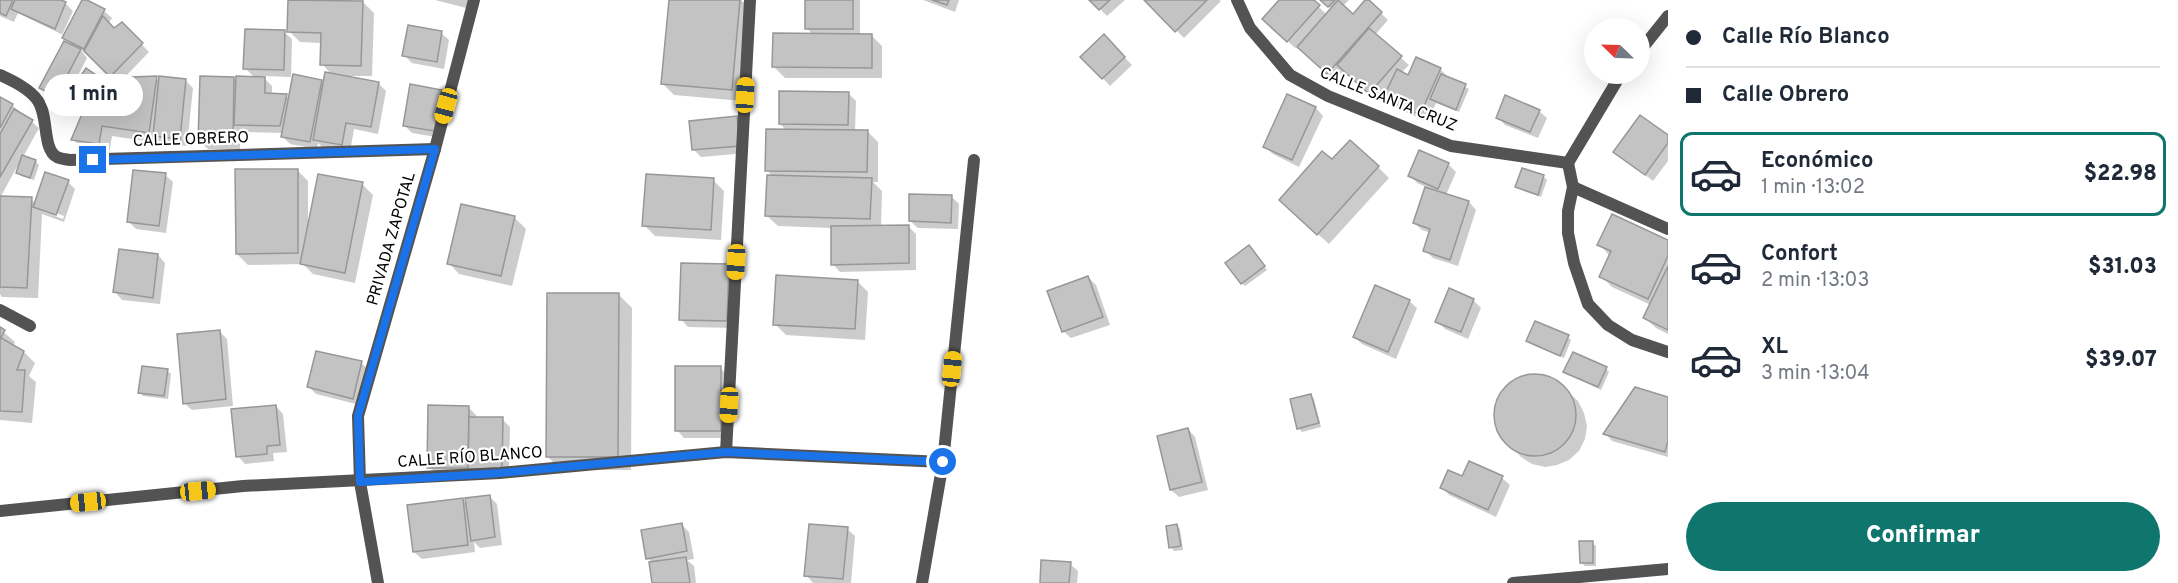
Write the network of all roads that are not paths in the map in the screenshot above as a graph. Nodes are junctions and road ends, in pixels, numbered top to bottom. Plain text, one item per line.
1 (474, 0) edge
2 (750, 0) edge
3 (1237, 0) edge
4 (1668, 16) edge
5 (1650, 38) edge
6 (0, 75) edge
7 (1615, 84) edge
8 (435, 149) junction
9 (974, 160) dead end
10 (1568, 163) junction
11 (1573, 187) junction
12 (1668, 229) edge
13 (0, 310) edge
14 (30, 326) dead end
15 (1668, 352) edge
16 (726, 452) junction
17 (943, 462) junction
18 (360, 482) junction
19 (0, 511) edge
20 (1668, 569) edge
21 (378, 583) edge
22 (922, 583) edge
23 (1513, 583) edge

1 - 8 street, PRIVADA ZAPOTAL
2 - 16 street
3 - 10 street, CALLE SANTA CRUZ
4 - 5 street
6 - 8 street, CALLE OBRERO
7 - 10 street
8 - 18 street, PRIVADA ZAPOTAL
9 - 17 street
10 - 11 street
11 - 12 street
11 - 15 street
13 - 14 street
16 - 17 street, CALLE RÍO BLANCO
16 - 18 street, CALLE RÍO BLANCO
17 - 22 street
18 - 19 street, CALLE RÍO BLANCO
18 - 21 street, PRIVADA ZAPOTAL
20 - 23 street

